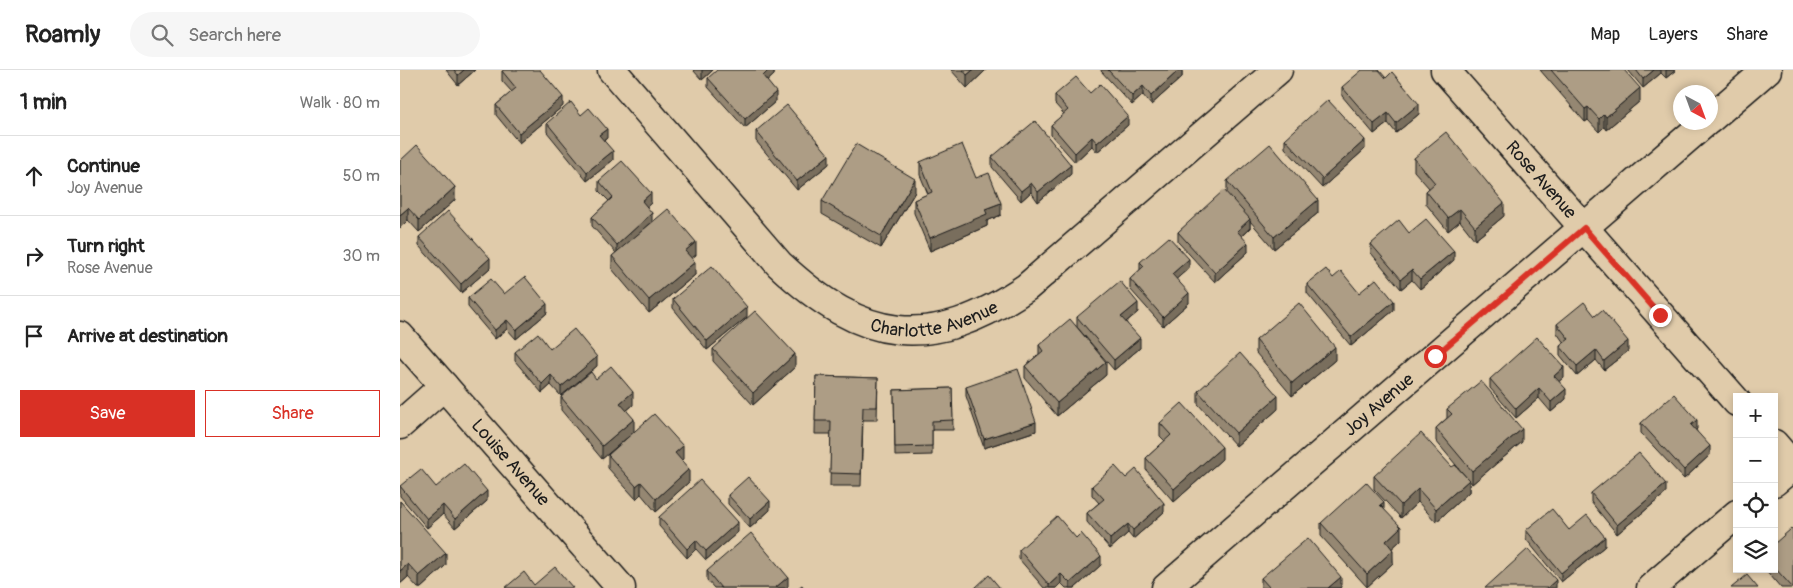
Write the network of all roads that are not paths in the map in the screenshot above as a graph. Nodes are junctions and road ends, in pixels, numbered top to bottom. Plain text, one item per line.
1 (612, 70) edge
2 (1278, 70) edge
3 (1445, 70) edge
4 (1767, 70) edge
5 (1718, 112) edge
6 (1697, 130) edge
7 (1584, 228) junction
8 (400, 336) edge
9 (444, 386) junction
10 (1733, 397) edge
11 (400, 425) edge
12 (1778, 449) edge
13 (1793, 466) edge
14 (1778, 479) edge
15 (1733, 517) edge
16 (621, 588) edge
17 (1166, 588) edge
18 (1651, 588) edge

1 - 2 street, Charlotte Avenue
3 - 7 street, Rose Avenue
4 - 5 street
6 - 7 street, Joy Avenue
7 - 10 street, Rose Avenue
7 - 17 street, Joy Avenue
8 - 9 street, Louise Avenue
9 - 11 street
9 - 16 street, Louise Avenue
12 - 13 street
13 - 14 street
15 - 18 street

